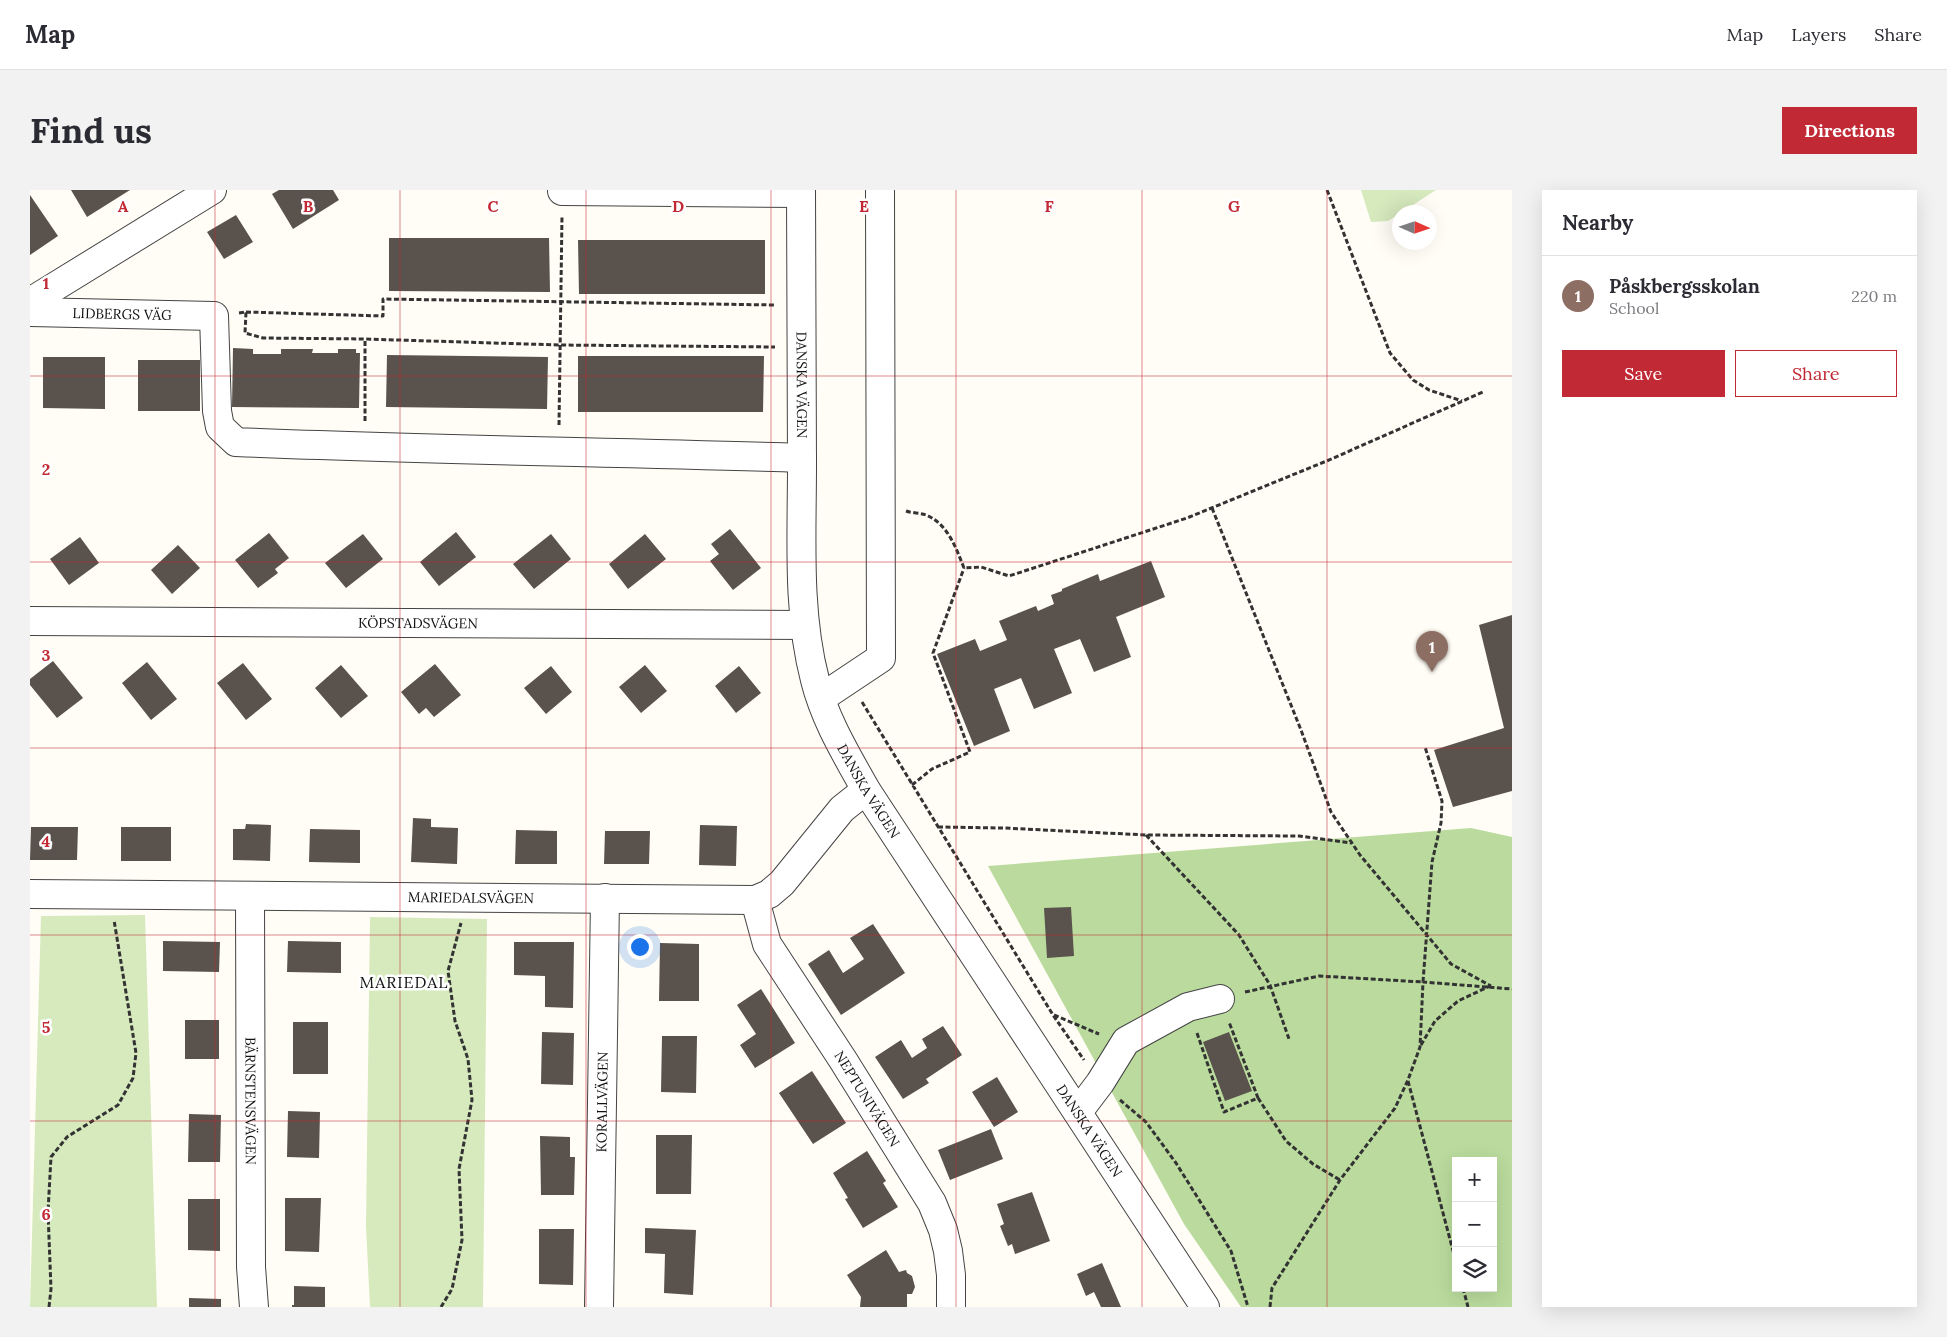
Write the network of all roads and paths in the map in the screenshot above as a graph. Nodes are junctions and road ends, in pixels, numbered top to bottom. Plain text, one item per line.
1 (212, 190) edge
2 (880, 190) edge
3 (1328, 190) edge
4 (562, 191) edge
5 (801, 192) edge
6 (30, 302) edge
7 (560, 302) junction
8 (801, 306) junction
9 (30, 312) edge
10 (246, 312) junction
11 (214, 316) junction
12 (365, 339) junction
13 (559, 345) junction
14 (801, 347) junction
15 (1483, 392) dead end
16 (1462, 401) junction
17 (365, 447) junction
18 (559, 450) junction
19 (802, 458) junction
20 (881, 506) junction
21 (1212, 508) junction
22 (964, 568) junction
23 (30, 621) edge
24 (804, 626) junction
25 (849, 680) junction
26 (821, 698) junction
27 (1425, 747) dead end
28 (912, 785) junction
29 (866, 790) junction
30 (938, 827) junction
31 (1146, 835) junction
32 (1352, 843) junction
33 (30, 894) edge
34 (110, 894) junction
35 (250, 896) junction
36 (472, 896) junction
37 (605, 898) junction
38 (755, 900) junction
39 (1427, 933) junction
40 (1423, 982) junction
41 (1270, 985) junction
42 (1491, 986) junction
43 (1512, 989) edge
44 (1220, 999) junction
45 (1188, 1007) junction
46 (1053, 1015) junction
47 (1289, 1039) dead end
48 (1126, 1041) junction
49 (1420, 1047) junction
50 (1408, 1080) junction
51 (1100, 1083) junction
52 (1258, 1098) junction
53 (1078, 1112) junction
54 (1340, 1180) junction
55 (1452, 1247) edge
56 (1464, 1292) edge
57 (49, 1307) edge
58 (254, 1307) edge
59 (441, 1307) edge
60 (599, 1307) edge
61 (951, 1307) edge
62 (1205, 1307) edge
63 (1248, 1307) edge
64 (1270, 1307) edge
65 (1468, 1307) edge

1 - 6 street
2 - 20 street
3 - 16 path
4 - 5 street
4 - 7 path
5 - 8 street, DANSKA VÄGEN
7 - 8 path
7 - 10 path
7 - 13 path
8 - 14 street, DANSKA VÄGEN
9 - 11 street, LIDBERGS VÄG
10 - 11 path
10 - 12 path
11 - 17 street
12 - 13 path
12 - 17 path
13 - 14 path
13 - 18 path
14 - 19 street, DANSKA VÄGEN
15 - 16 path
16 - 21 path
17 - 18 street
18 - 19 street
19 - 24 street, DANSKA VÄGEN
20 - 22 path
20 - 25 street
21 - 22 path
21 - 32 path
22 - 28 path
23 - 24 street, KÖPSTADSVÄGEN
24 - 26 street, DANSKA VÄGEN
25 - 26 street
25 - 28 path
26 - 29 street, DANSKA VÄGEN
27 - 39 path
28 - 30 path
29 - 38 street
29 - 53 street, DANSKA VÄGEN
30 - 31 path
30 - 46 path
31 - 32 path
31 - 41 path
32 - 39 path
33 - 34 street, MARIEDALSVÄGEN
34 - 35 street, MARIEDALSVÄGEN
34 - 57 path
35 - 36 street, MARIEDALSVÄGEN
35 - 58 street, BÄRNSTENSVÄGEN
36 - 37 street, MARIEDALSVÄGEN
36 - 59 path
37 - 38 street, MARIEDALSVÄGEN
37 - 60 street, KORALLVÄGEN
38 - 61 street, NEPTUNIVÄGEN
39 - 40 path
39 - 42 path
40 - 41 path
40 - 42 path
40 - 49 path
41 - 44 path
41 - 47 path
42 - 43 path
42 - 49 path
44 - 45 street
44 - 52 path
45 - 48 street
45 - 52 path
46 - 48 path
46 - 51 path
48 - 51 street
49 - 50 path
50 - 54 path
50 - 55 path
51 - 53 street
51 - 63 path
52 - 54 path
53 - 62 street, DANSKA VÄGEN
54 - 64 path
56 - 65 path

